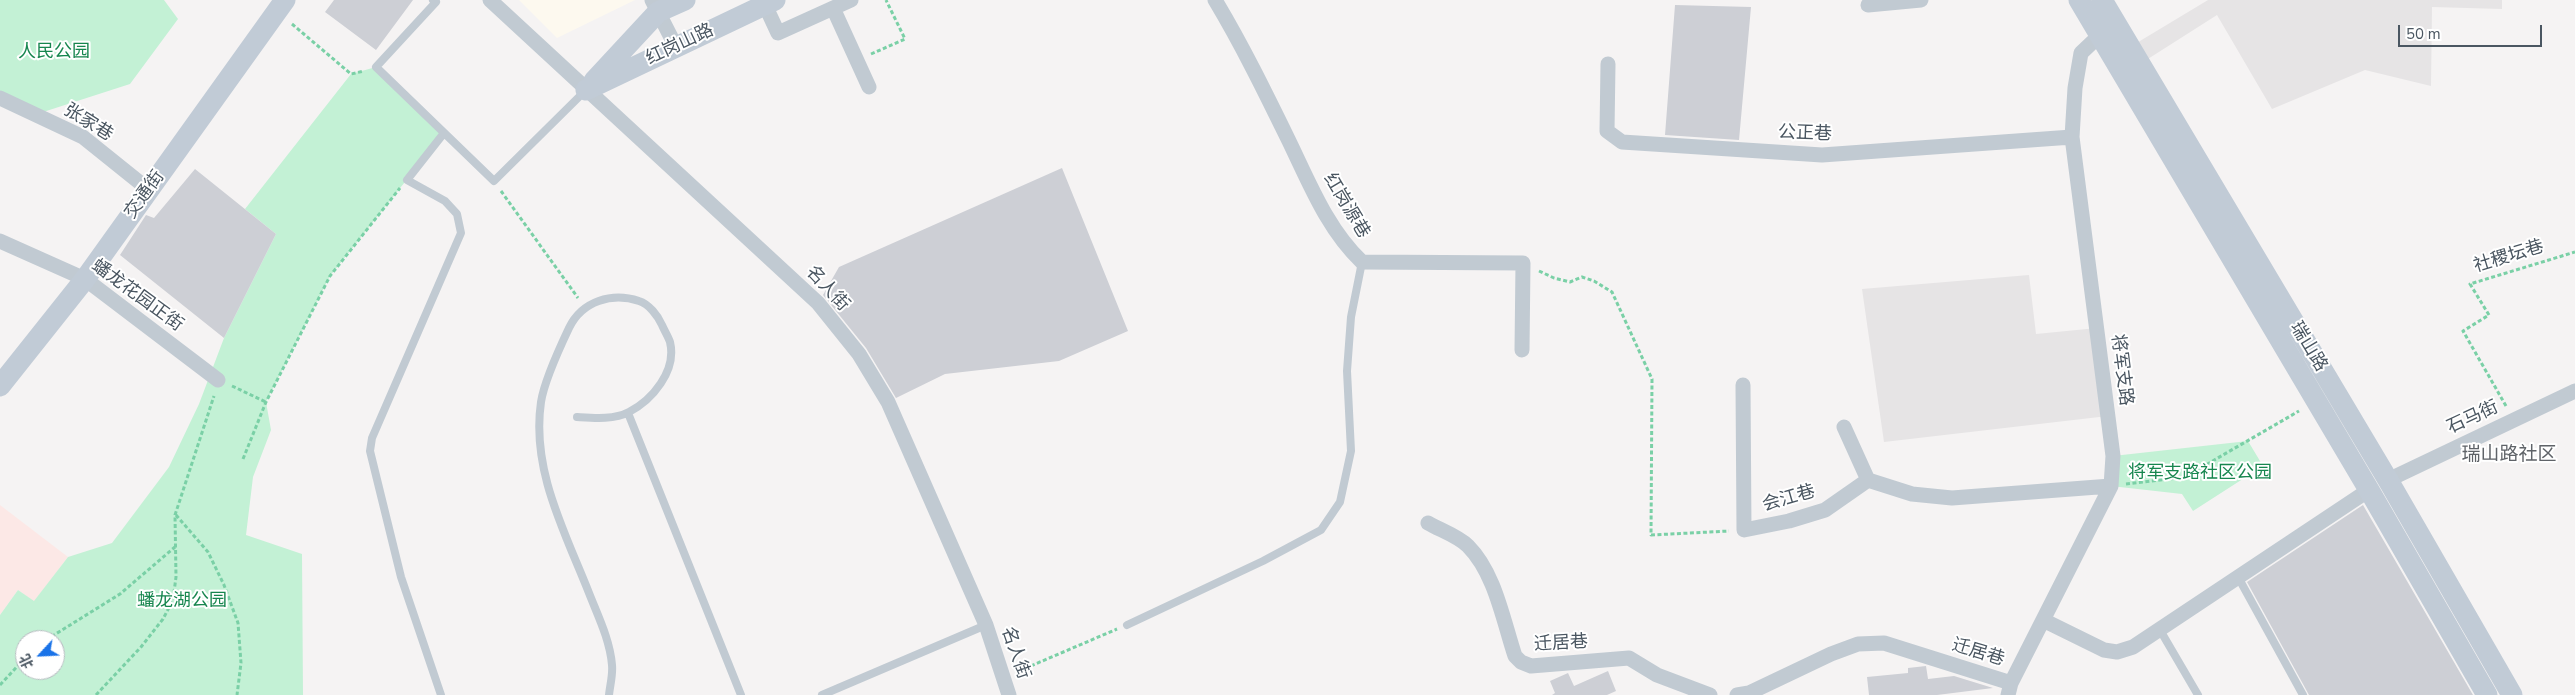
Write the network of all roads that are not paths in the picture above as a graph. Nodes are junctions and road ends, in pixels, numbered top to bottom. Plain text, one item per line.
1 (433, 0) edge
2 (490, 0) edge
3 (685, 0) edge
4 (851, 0) edge
5 (1215, 0) edge
6 (1921, 0) edge
7 (2079, 0) edge
8 (2102, 0) edge
9 (770, 2) edge
10 (1868, 5) dead end
11 (281, 6) edge
12 (655, 6) edge
13 (833, 8) junction
14 (2100, 35) junction
15 (676, 47) junction
16 (1608, 64) dead end
17 (869, 86) dead end
18 (586, 90) junction
19 (0, 98) edge
20 (444, 133) junction
21 (2072, 137) junction
22 (149, 190) junction
23 (0, 241) edge
24 (1362, 262) junction
25 (85, 279) junction
26 (1522, 350) dead end
27 (218, 380) road end
28 (1743, 385) dead end
29 (0, 386) edge
30 (2575, 390) edge
31 (628, 413) junction
32 (577, 417) dead end
33 (1844, 427) dead end
34 (1868, 480) junction
35 (2379, 485) junction
36 (2111, 486) junction
37 (1428, 523) dead end
38 (2238, 577) junction
39 (2043, 620) junction
40 (986, 625) junction
41 (1127, 625) road end
42 (2160, 630) junction
43 (2009, 689) edge
44 (441, 695) edge
45 (609, 695) edge
46 (741, 695) edge
47 (822, 695) edge
48 (1009, 695) edge
49 (1710, 695) edge
50 (1737, 695) edge
51 (2198, 695) edge
52 (2303, 695) edge
53 (2487, 695) edge
54 (2512, 695) edge

1 - 20 lane
2 - 18 street, 名人街
3 - 12 main road, 红岗山路
4 - 13 street
5 - 24 street, 红岗源巷
6 - 10 street
7 - 14 main road, 瑞山路
8 - 35 main road, 瑞山路
9 - 13 street
9 - 15 main road, 红岗山路
11 - 22 main road, 交通街
12 - 15 street
12 - 18 main road, 红岗山路
13 - 17 street
14 - 21 street, 将军支路
14 - 35 main road, 瑞山路
15 - 18 main road, 红岗山路
16 - 21 street, 公正巷
18 - 20 lane, 红岗山路
18 - 40 street, 名人街
19 - 22 street, 张家巷
20 - 44 lane
21 - 36 street, 将军支路
22 - 25 main road, 交通街
23 - 25 street, 蟠龙花园正街
24 - 26 street, 红岗源巷
24 - 41 lane
25 - 27 street, 蟠龙花园正街
25 - 29 main road, 交通街
28 - 34 street, 会江巷
30 - 35 street, 石马街
31 - 32 lane
31 - 45 lane
31 - 46 lane
33 - 34 street
34 - 36 street
35 - 38 street, 石马街
35 - 53 main road, 瑞山路
35 - 54 main road, 瑞山路
36 - 39 street, 将军支路
37 - 49 street, 迁居巷
38 - 42 street, 石马街
38 - 52 lane
39 - 42 street, 石马街
39 - 43 street, 将军支路
40 - 47 lane
40 - 48 street, 名人街
42 - 51 lane
43 - 50 street, 迁居巷

